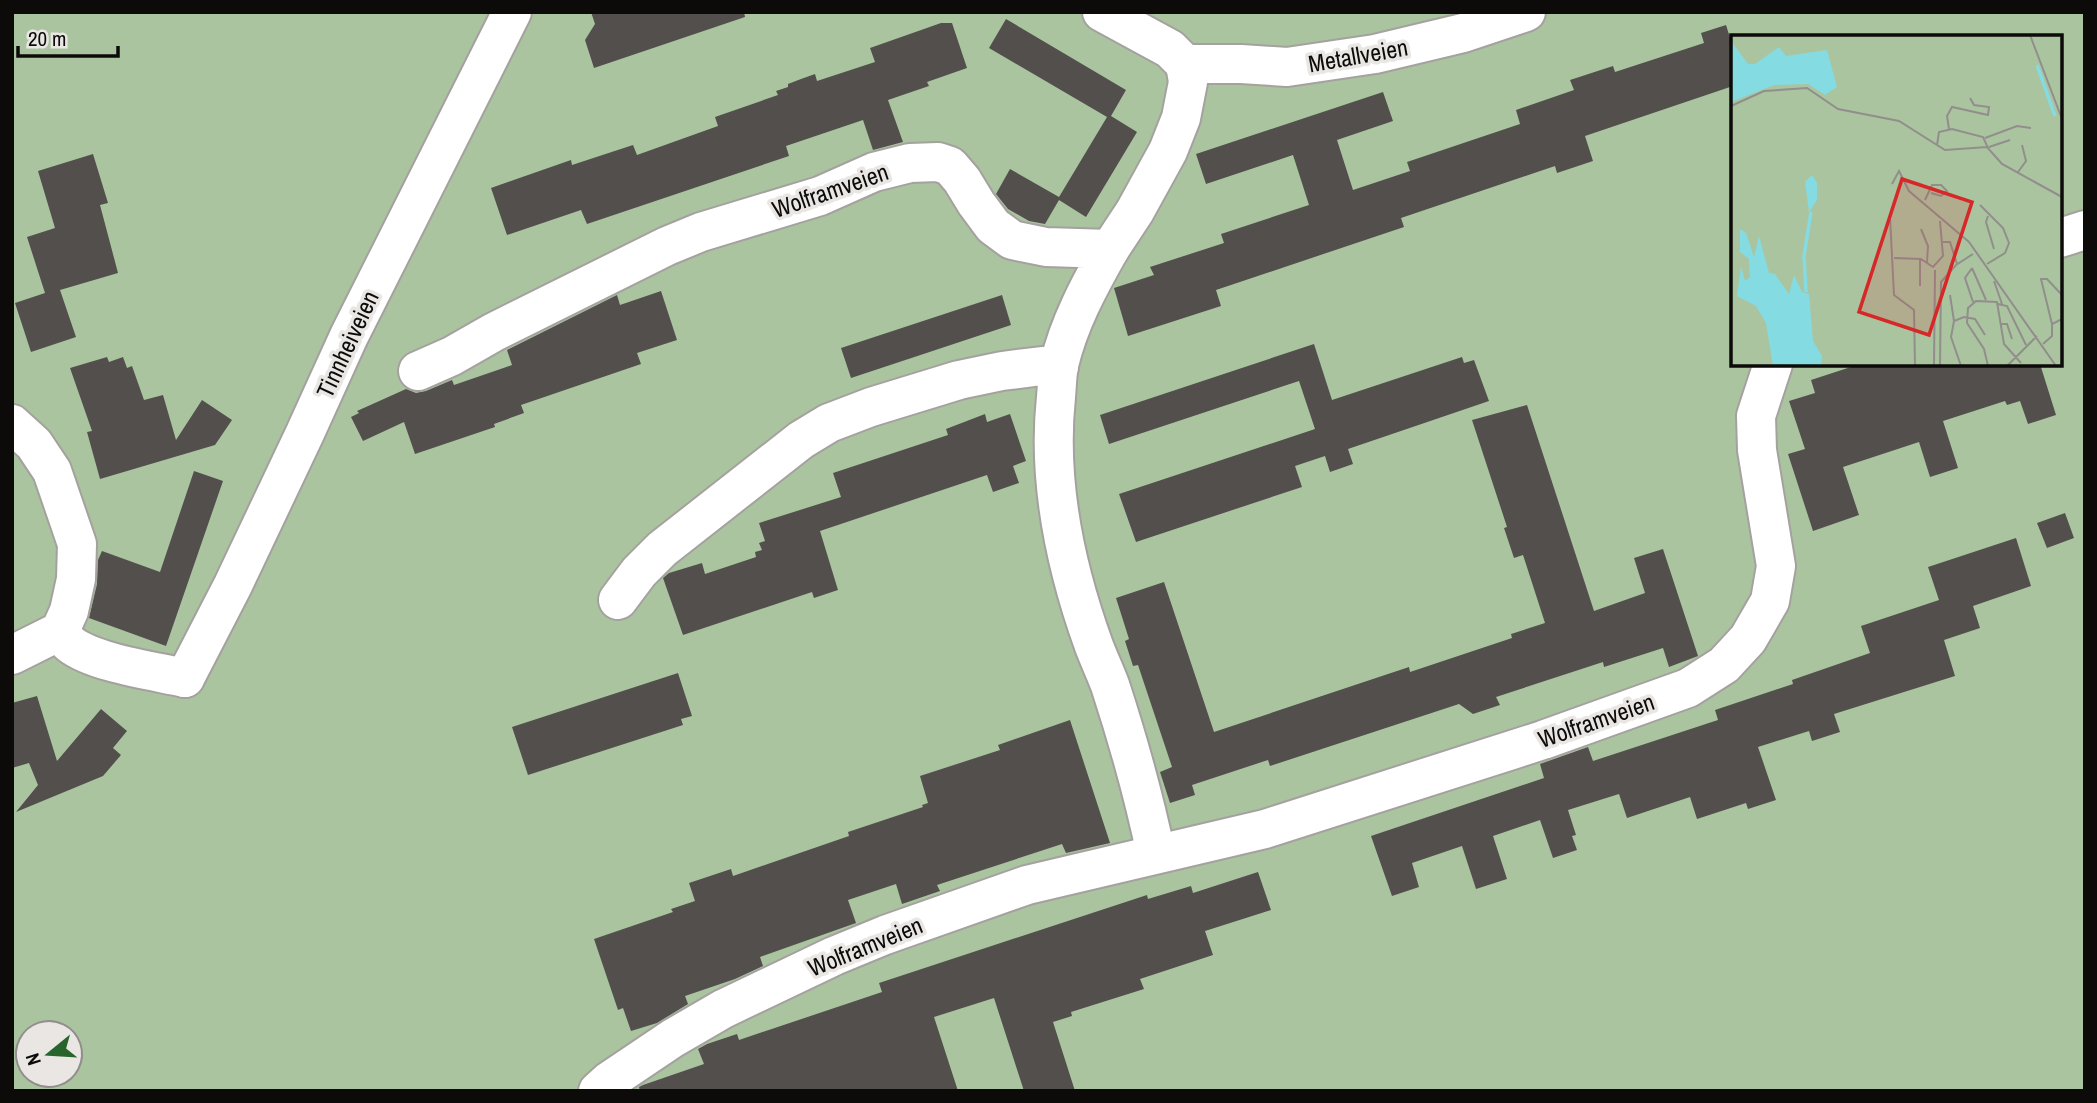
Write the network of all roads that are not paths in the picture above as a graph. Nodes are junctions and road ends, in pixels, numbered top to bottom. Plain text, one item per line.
1 (512, 12) edge
2 (1102, 12) edge
3 (1526, 12) edge
4 (1185, 64) junction
5 (2085, 230) edge
6 (2062, 237) edge
7 (1110, 249) junction
8 (1772, 366) edge
9 (1059, 367) junction
10 (418, 371) dead end
11 (12, 424) edge
12 (618, 600) dead end
13 (60, 631) junction
14 (12, 655) edge
15 (1156, 854) junction
16 (598, 1091) edge

1 - 13 street, Tinnheiveien
2 - 4 street
3 - 4 street, Metallveien
4 - 7 street
5 - 6 street
7 - 9 street
7 - 10 street, Wolframveien
8 - 15 street, Wolframveien
9 - 12 street
9 - 15 street
11 - 13 street
13 - 14 street
15 - 16 street, Wolframveien

